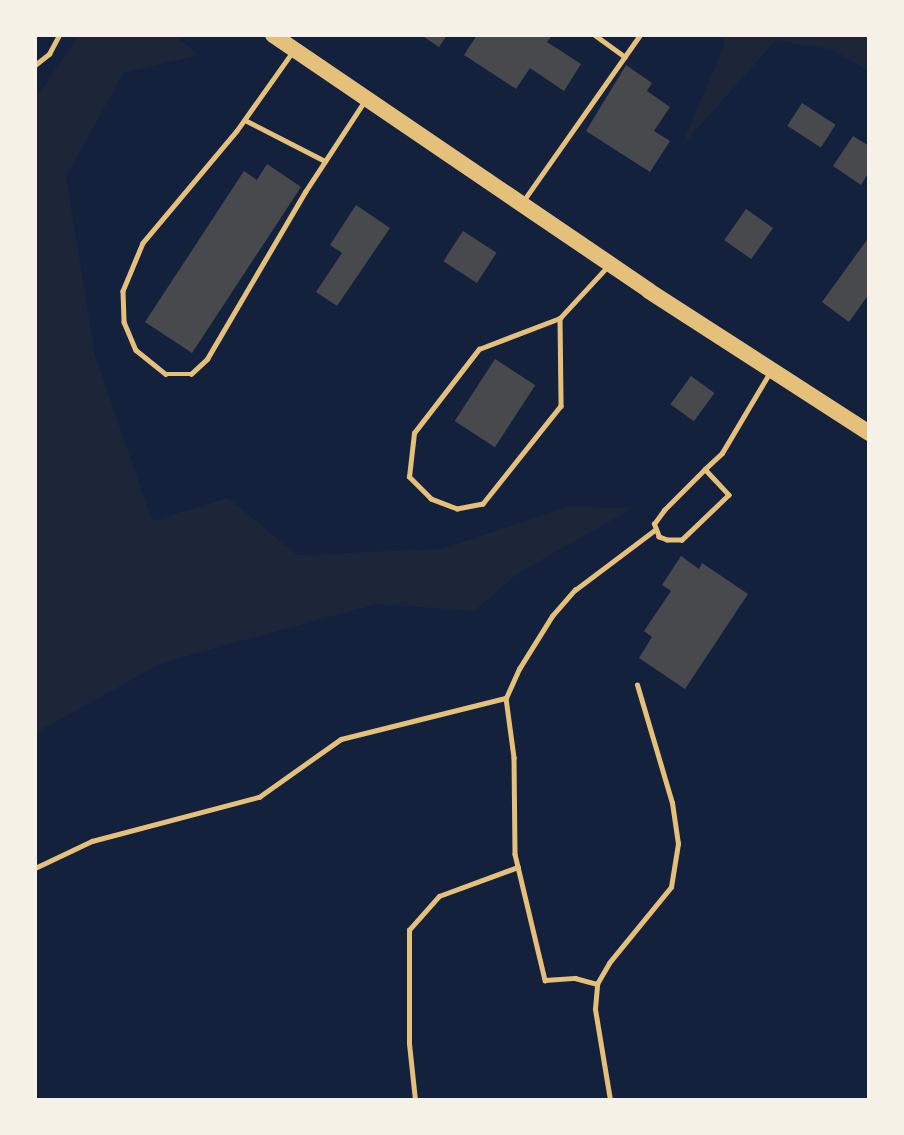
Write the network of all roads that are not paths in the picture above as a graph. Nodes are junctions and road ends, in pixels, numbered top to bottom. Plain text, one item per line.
1 (59, 35) edge
2 (273, 35) edge
3 (594, 35) edge
4 (640, 35) edge
5 (295, 50) junction
6 (625, 57) junction
7 (35, 65) edge
8 (367, 99) junction
9 (245, 120) junction
10 (325, 161) junction
11 (522, 204) junction
12 (610, 264) junction
13 (560, 318) junction
14 (771, 370) junction
15 (869, 433) edge
16 (705, 469) junction
17 (655, 530) junction
18 (637, 685) dead end
19 (506, 698) junction
20 (518, 866) junction
21 (35, 868) edge
22 (597, 984) junction
23 (415, 1100) edge
24 (610, 1100) edge

1 - 7 lane
2 - 5 highway
3 - 6 lane
4 - 6 lane
5 - 8 highway
5 - 9 lane
6 - 11 lane
8 - 10 lane
8 - 11 highway
9 - 10 lane
9 - 10 lane
11 - 12 highway
12 - 13 lane
12 - 14 highway
13 - 13 lane
14 - 15 highway
14 - 16 lane
16 - 17 lane
16 - 17 lane
17 - 19 lane
18 - 22 lane
19 - 20 lane
19 - 21 lane
20 - 22 lane
20 - 23 lane
22 - 24 lane

